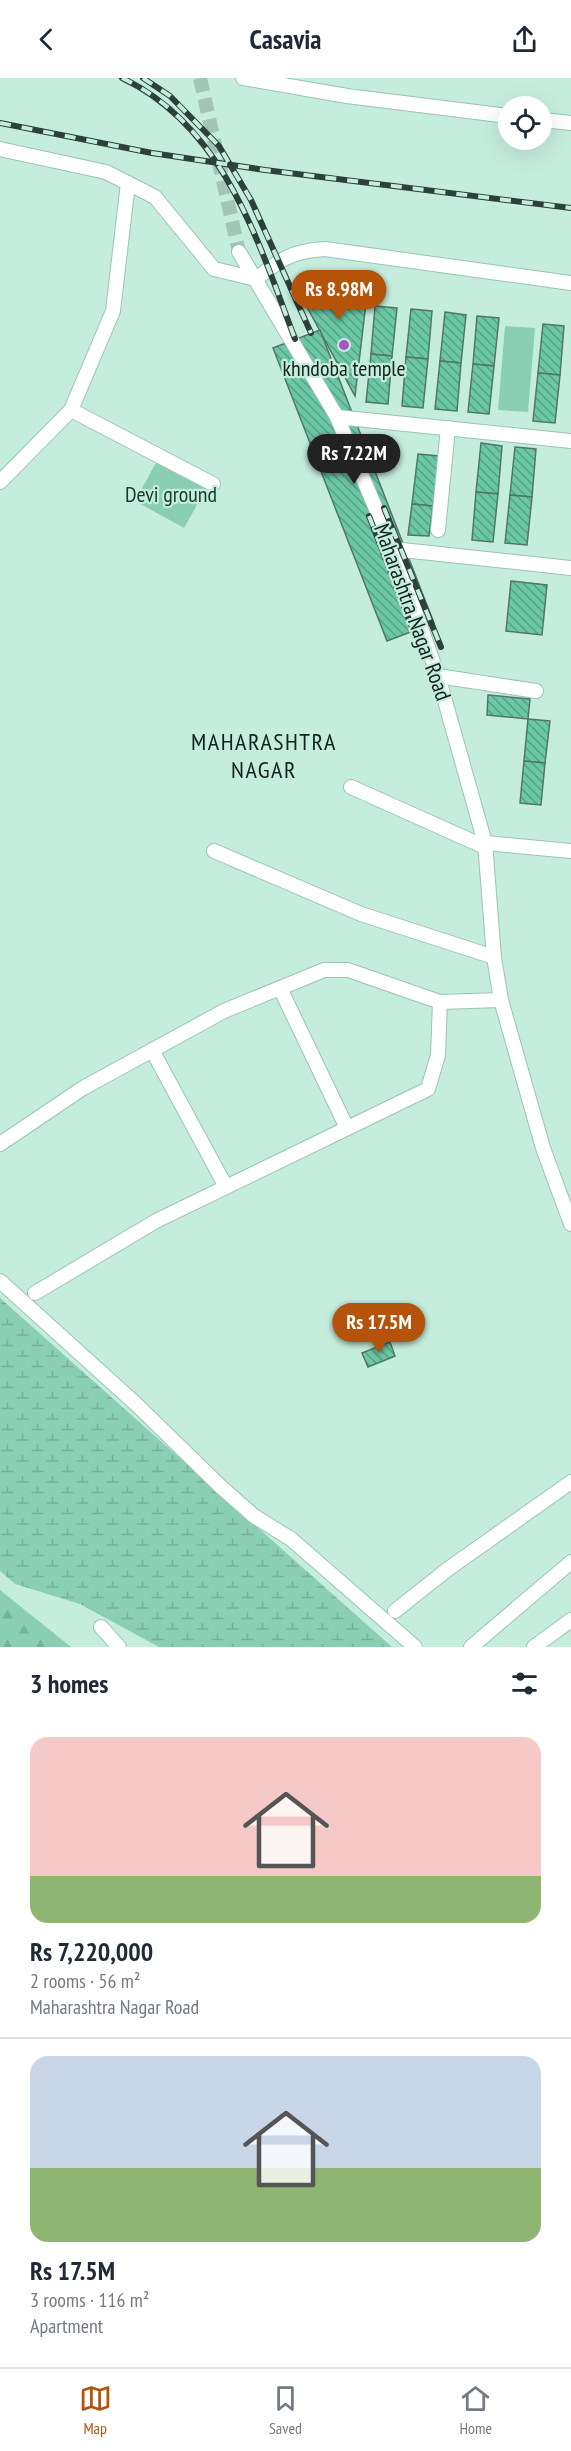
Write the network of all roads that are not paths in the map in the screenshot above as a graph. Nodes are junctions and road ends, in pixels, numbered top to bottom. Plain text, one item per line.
1 (243, 78) edge
2 (498, 115) edge
3 (552, 121) edge
4 (571, 123) edge
5 (0, 149) edge
6 (128, 183) junction
7 (239, 252) tunnel mouth
8 (256, 279) junction
9 (571, 283) edge
10 (71, 410) junction
11 (337, 417) junction
12 (448, 428) junction
13 (571, 441) edge
14 (0, 482) edge
15 (213, 484) dead end
16 (438, 530) dead end
17 (393, 549) junction
18 (571, 567) edge
19 (438, 676) junction
20 (536, 691) dead end
21 (351, 787) dead end
22 (485, 845) junction
23 (214, 851) dead end
24 (571, 851) edge
25 (494, 957) junction
26 (280, 988) junction
27 (501, 1000) junction
28 (440, 1002) junction
29 (152, 1050) junction
30 (347, 1128) junction
31 (0, 1144) edge
32 (226, 1187) junction
33 (571, 1224) edge
34 (0, 1281) edge
35 (35, 1293) dead end
36 (571, 1482) edge
37 (571, 1562) edge
38 (395, 1611) dead end
39 (571, 1620) edge
40 (101, 1627) dead end
41 (119, 1647) edge
42 (415, 1647) edge
43 (471, 1647) edge
44 (534, 1647) edge

1 - 2 street
3 - 4 street
5 - 6 street
6 - 8 street
6 - 10 street
7 - 8 street, Maharashtra Nagar Road
8 - 9 street
8 - 11 street, Maharashtra Nagar Road
10 - 14 street
10 - 15 street
11 - 12 street
11 - 17 street, Maharashtra Nagar Road
12 - 13 street
12 - 16 street
17 - 18 street
17 - 19 street, Maharashtra Nagar Road
19 - 20 street
19 - 22 street, Maharashtra Nagar Road
21 - 22 street
22 - 24 street
22 - 25 street, Maharashtra Nagar Road
23 - 25 street
25 - 27 street, Maharashtra Nagar Road
26 - 28 street
26 - 29 street
26 - 30 street
27 - 28 street
27 - 33 street, Maharashtra Nagar Road
28 - 30 street
29 - 31 street
29 - 32 street
30 - 32 street
32 - 35 street
34 - 42 street
36 - 38 street
37 - 43 street
39 - 44 street
40 - 41 street

